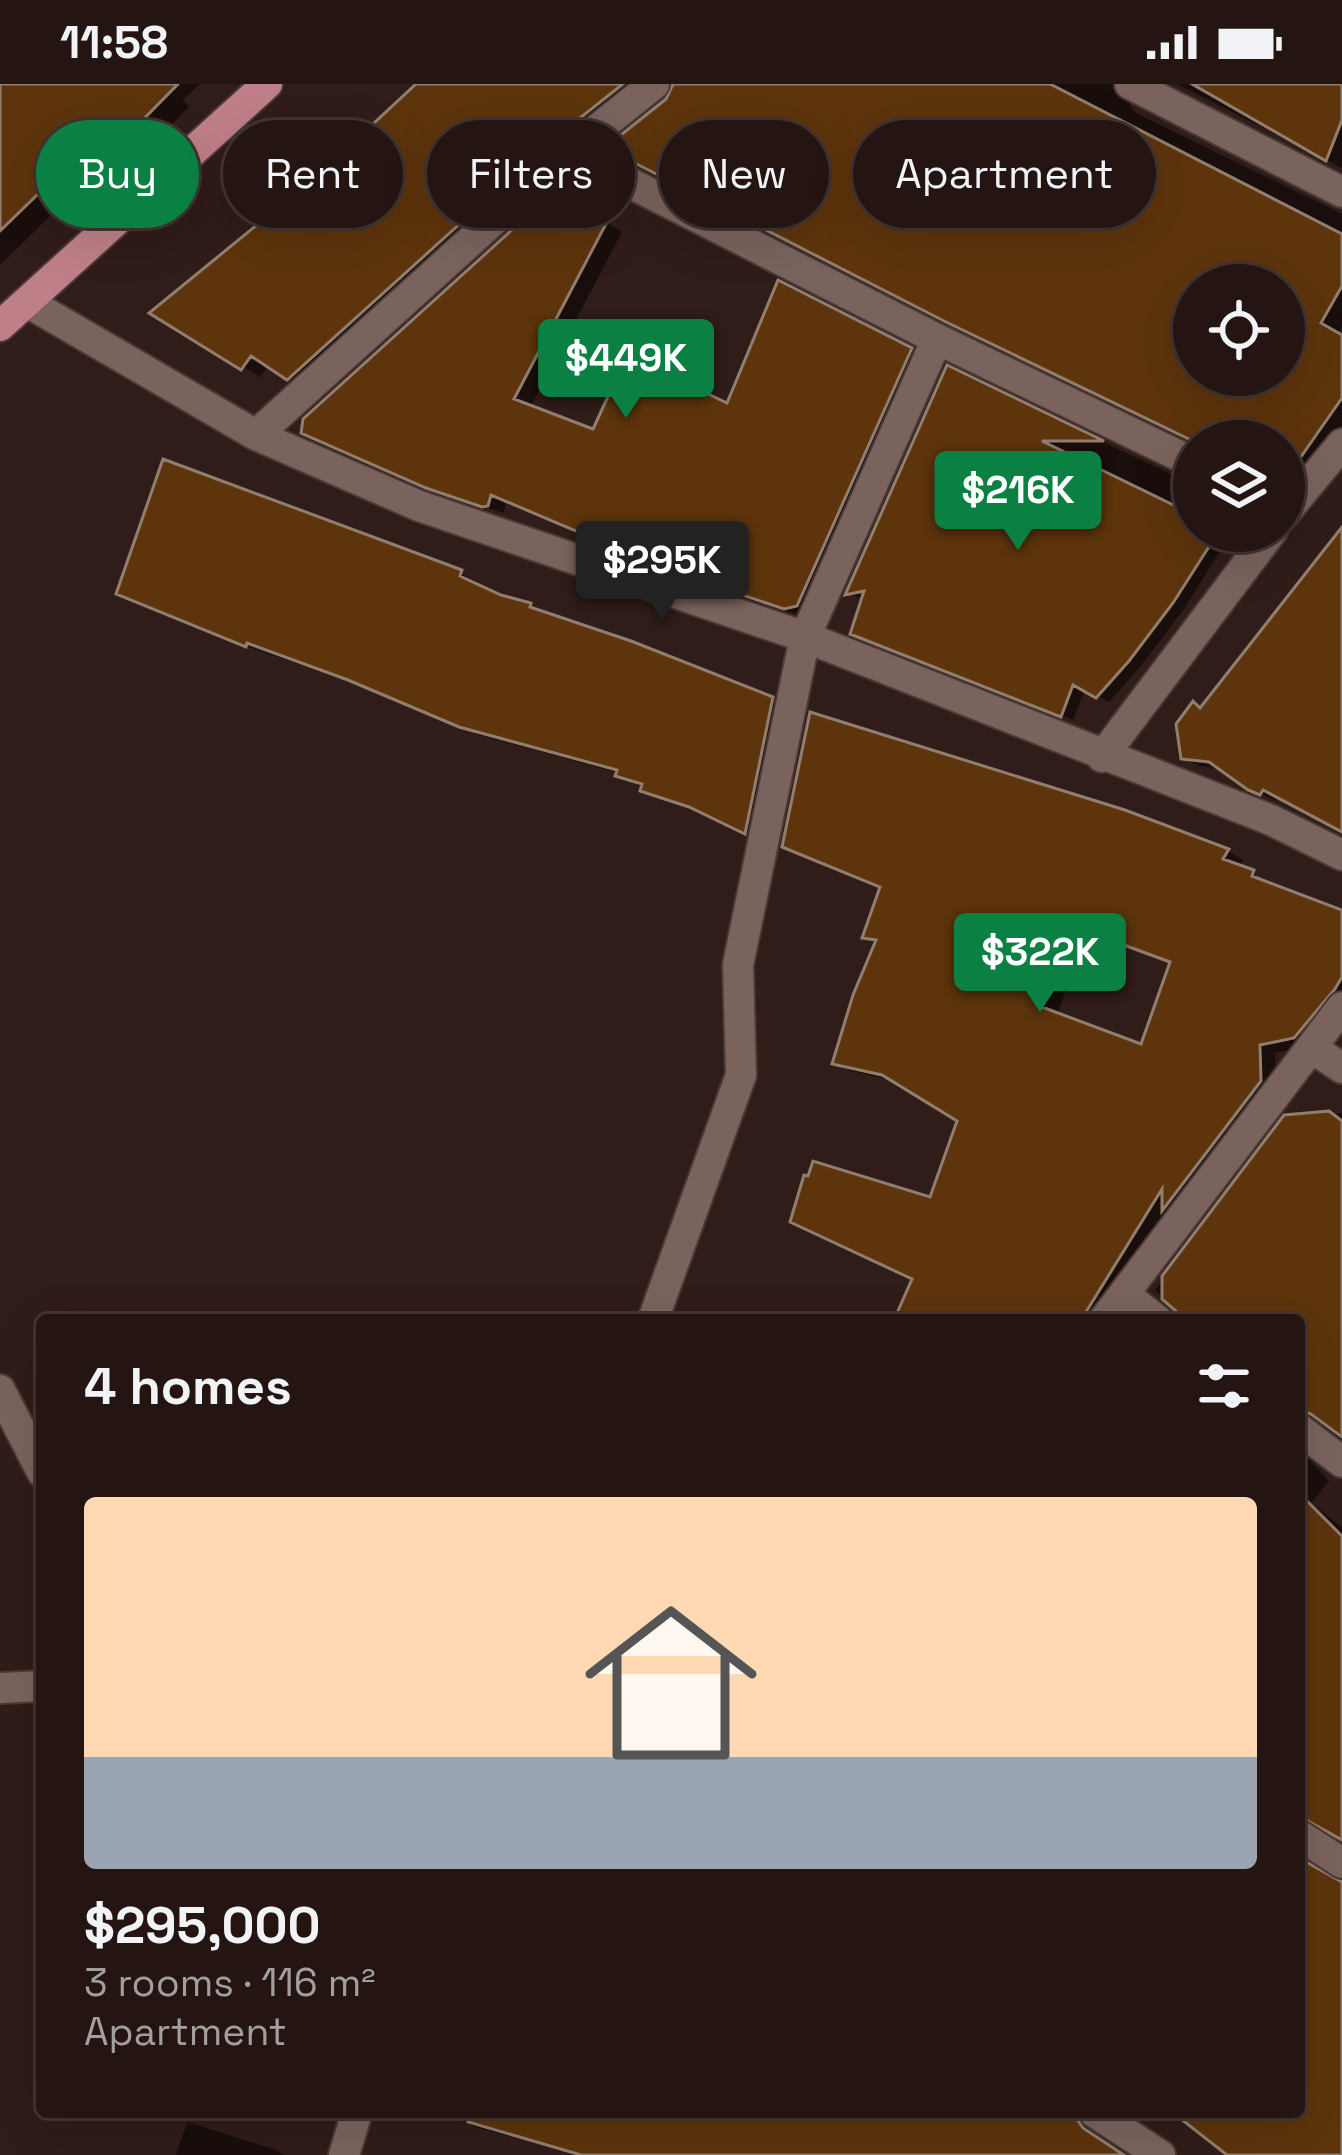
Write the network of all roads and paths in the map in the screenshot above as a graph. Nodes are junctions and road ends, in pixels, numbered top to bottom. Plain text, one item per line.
1 (267, 84) edge
2 (654, 84) edge
3 (1130, 84) edge
4 (609, 120) edge
5 (635, 186) edge
6 (1342, 192) edge
7 (485, 228) edge
8 (27, 302) junction
9 (0, 326) edge
10 (938, 340) junction
11 (256, 435) junction
12 (1342, 443) edge
13 (1173, 453) edge
14 (1305, 487) edge
15 (1254, 552) edge
16 (805, 637) junction
17 (1102, 757) junction
18 (1342, 855) edge
19 (1342, 1007) edge
20 (1313, 1049) junction
21 (1342, 1068) edge
22 (1124, 1294) junction
23 (655, 1314) edge
24 (1109, 1314) edge
25 (1149, 1314) edge
26 (0, 1390) edge
27 (1305, 1434) edge
28 (36, 1460) edge
29 (1342, 1462) edge
30 (36, 1686) edge
31 (0, 1688) edge
32 (1305, 1839) edge
33 (1342, 1863) edge
34 (355, 2118) edge
35 (1103, 2118) edge
36 (344, 2155) edge
37 (1160, 2155) edge

1 - 8 main road
2 - 4 street
3 - 6 street
5 - 10 street
7 - 11 street
8 - 9 main road
8 - 11 street
10 - 13 street
10 - 16 street
11 - 16 street
12 - 14 street
15 - 17 street
16 - 17 street
16 - 23 street
17 - 18 street
19 - 20 street
20 - 21 street
20 - 22 street
22 - 24 street
22 - 25 street
26 - 28 street
27 - 29 street
30 - 31 street
32 - 33 street
34 - 36 street
35 - 37 street

